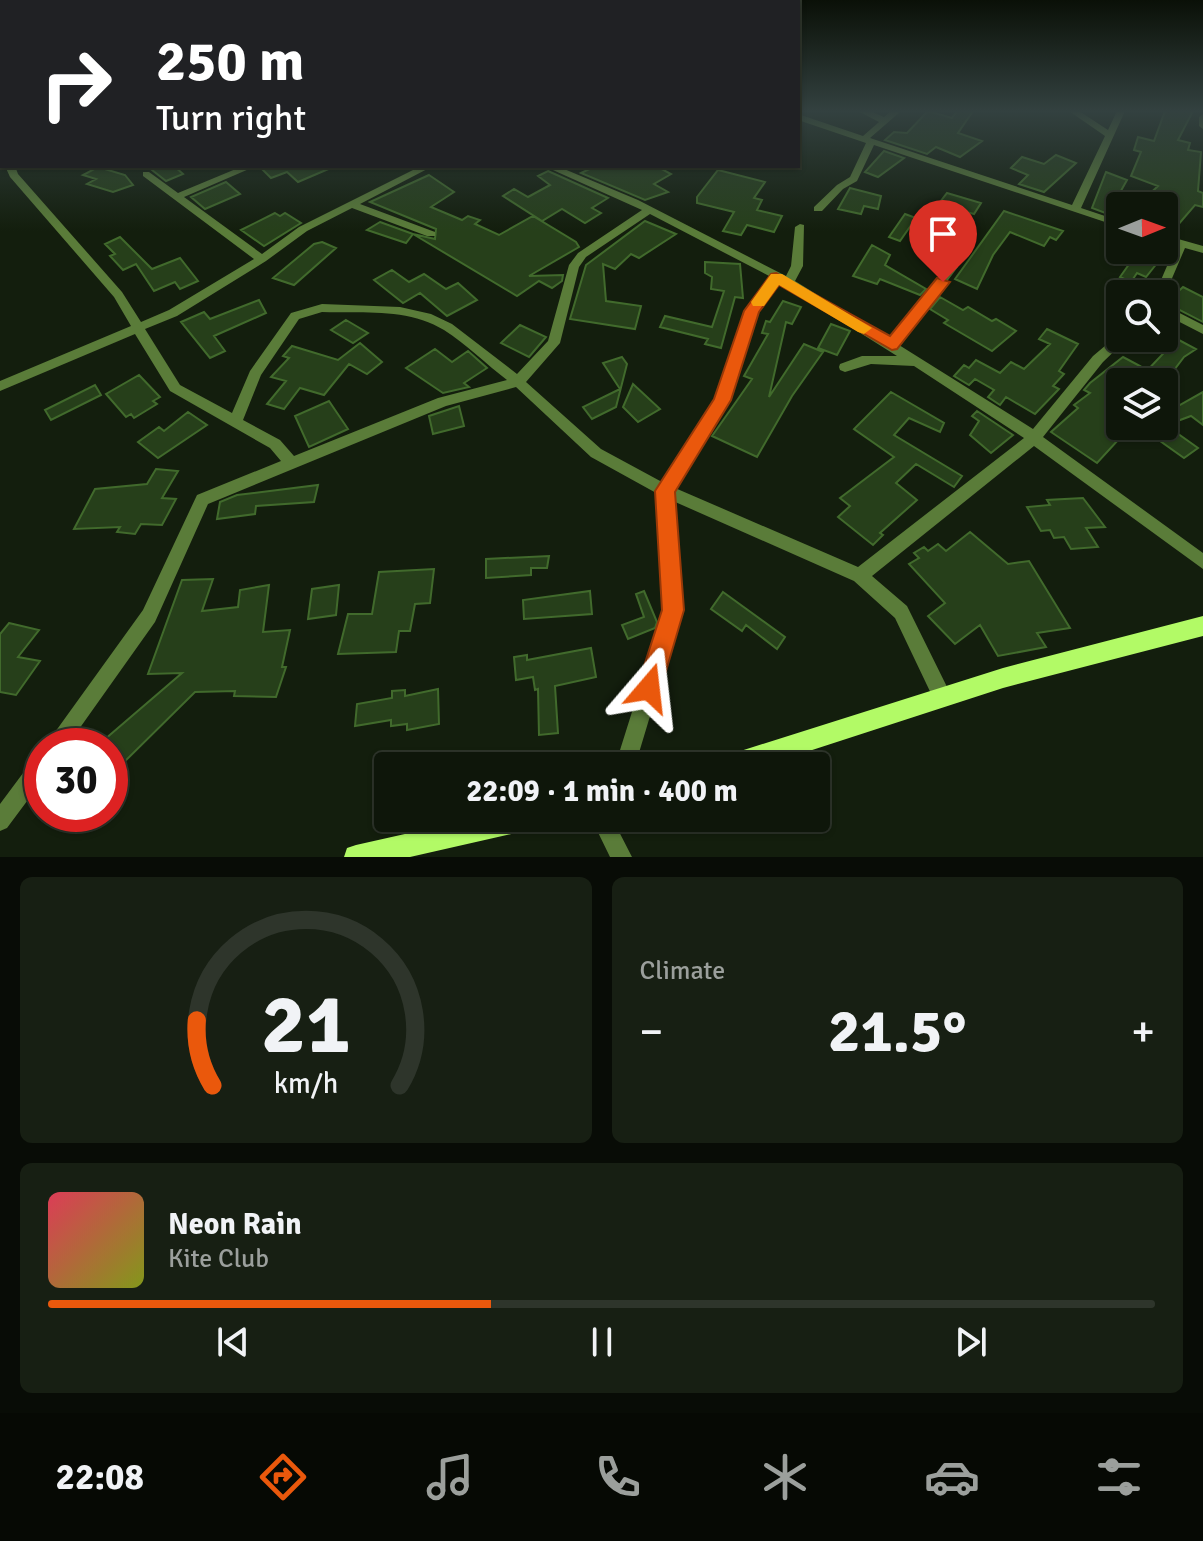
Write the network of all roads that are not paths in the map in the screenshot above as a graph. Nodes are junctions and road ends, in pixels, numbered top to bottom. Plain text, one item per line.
1 (863, 151) edge
2 (900, 151) edge
3 (1103, 151) edge
4 (246, 168) edge
5 (424, 168) edge
6 (553, 168) edge
7 (582, 168) edge
8 (12, 170) edge
9 (146, 174) dead end
10 (569, 175) junction
11 (0, 179) edge
12 (176, 197) junction
13 (349, 204) junction
14 (818, 209) dead end
15 (649, 210) junction
16 (1075, 210) junction
17 (1106, 220) edge
18 (800, 227) dead end
19 (431, 234) dead end
20 (1178, 242) edge
21 (1182, 243) junction
22 (1203, 250) edge
23 (262, 259) junction
24 (954, 265) dead end
25 (1167, 280) edge
26 (782, 281) junction
27 (1178, 317) edge
28 (138, 328) junction
29 (1203, 330) edge
30 (892, 345) junction
31 (1106, 352) edge
32 (920, 362) junction
33 (845, 367) dead end
34 (518, 382) junction
35 (0, 386) edge
36 (236, 420) junction
37 (1035, 437) junction
38 (292, 464) junction
39 (665, 491) junction
40 (1203, 562) edge
41 (860, 576) junction
42 (1203, 626) edge
43 (943, 697) junction
44 (68, 728) edge
45 (629, 752) edge
46 (772, 752) edge
47 (24, 788) edge
48 (0, 821) edge
49 (467, 832) edge
50 (608, 832) edge
51 (356, 857) edge
52 (621, 857) edge

1 - 14 street
2 - 16 street
3 - 16 street
4 - 12 street
5 - 13 street
6 - 10 street
7 - 10 street
8 - 11 street
8 - 28 street
9 - 12 street
10 - 15 street
12 - 23 street
13 - 19 street
13 - 23 street
15 - 26 street
15 - 34 street
16 - 17 street
18 - 26 street
20 - 21 street
21 - 22 street
21 - 25 street
23 - 28 street
24 - 30 street
26 - 30 street
26 - 39 street
27 - 29 street
28 - 35 street
28 - 36 street
30 - 32 street
31 - 37 street
32 - 33 street
32 - 37 street
34 - 36 street
34 - 38 street
34 - 39 street
36 - 38 street
37 - 40 street
37 - 41 street
38 - 44 street
39 - 41 street
39 - 45 street
41 - 43 street
42 - 43 street
43 - 46 street
47 - 48 street
49 - 51 street
50 - 52 street

